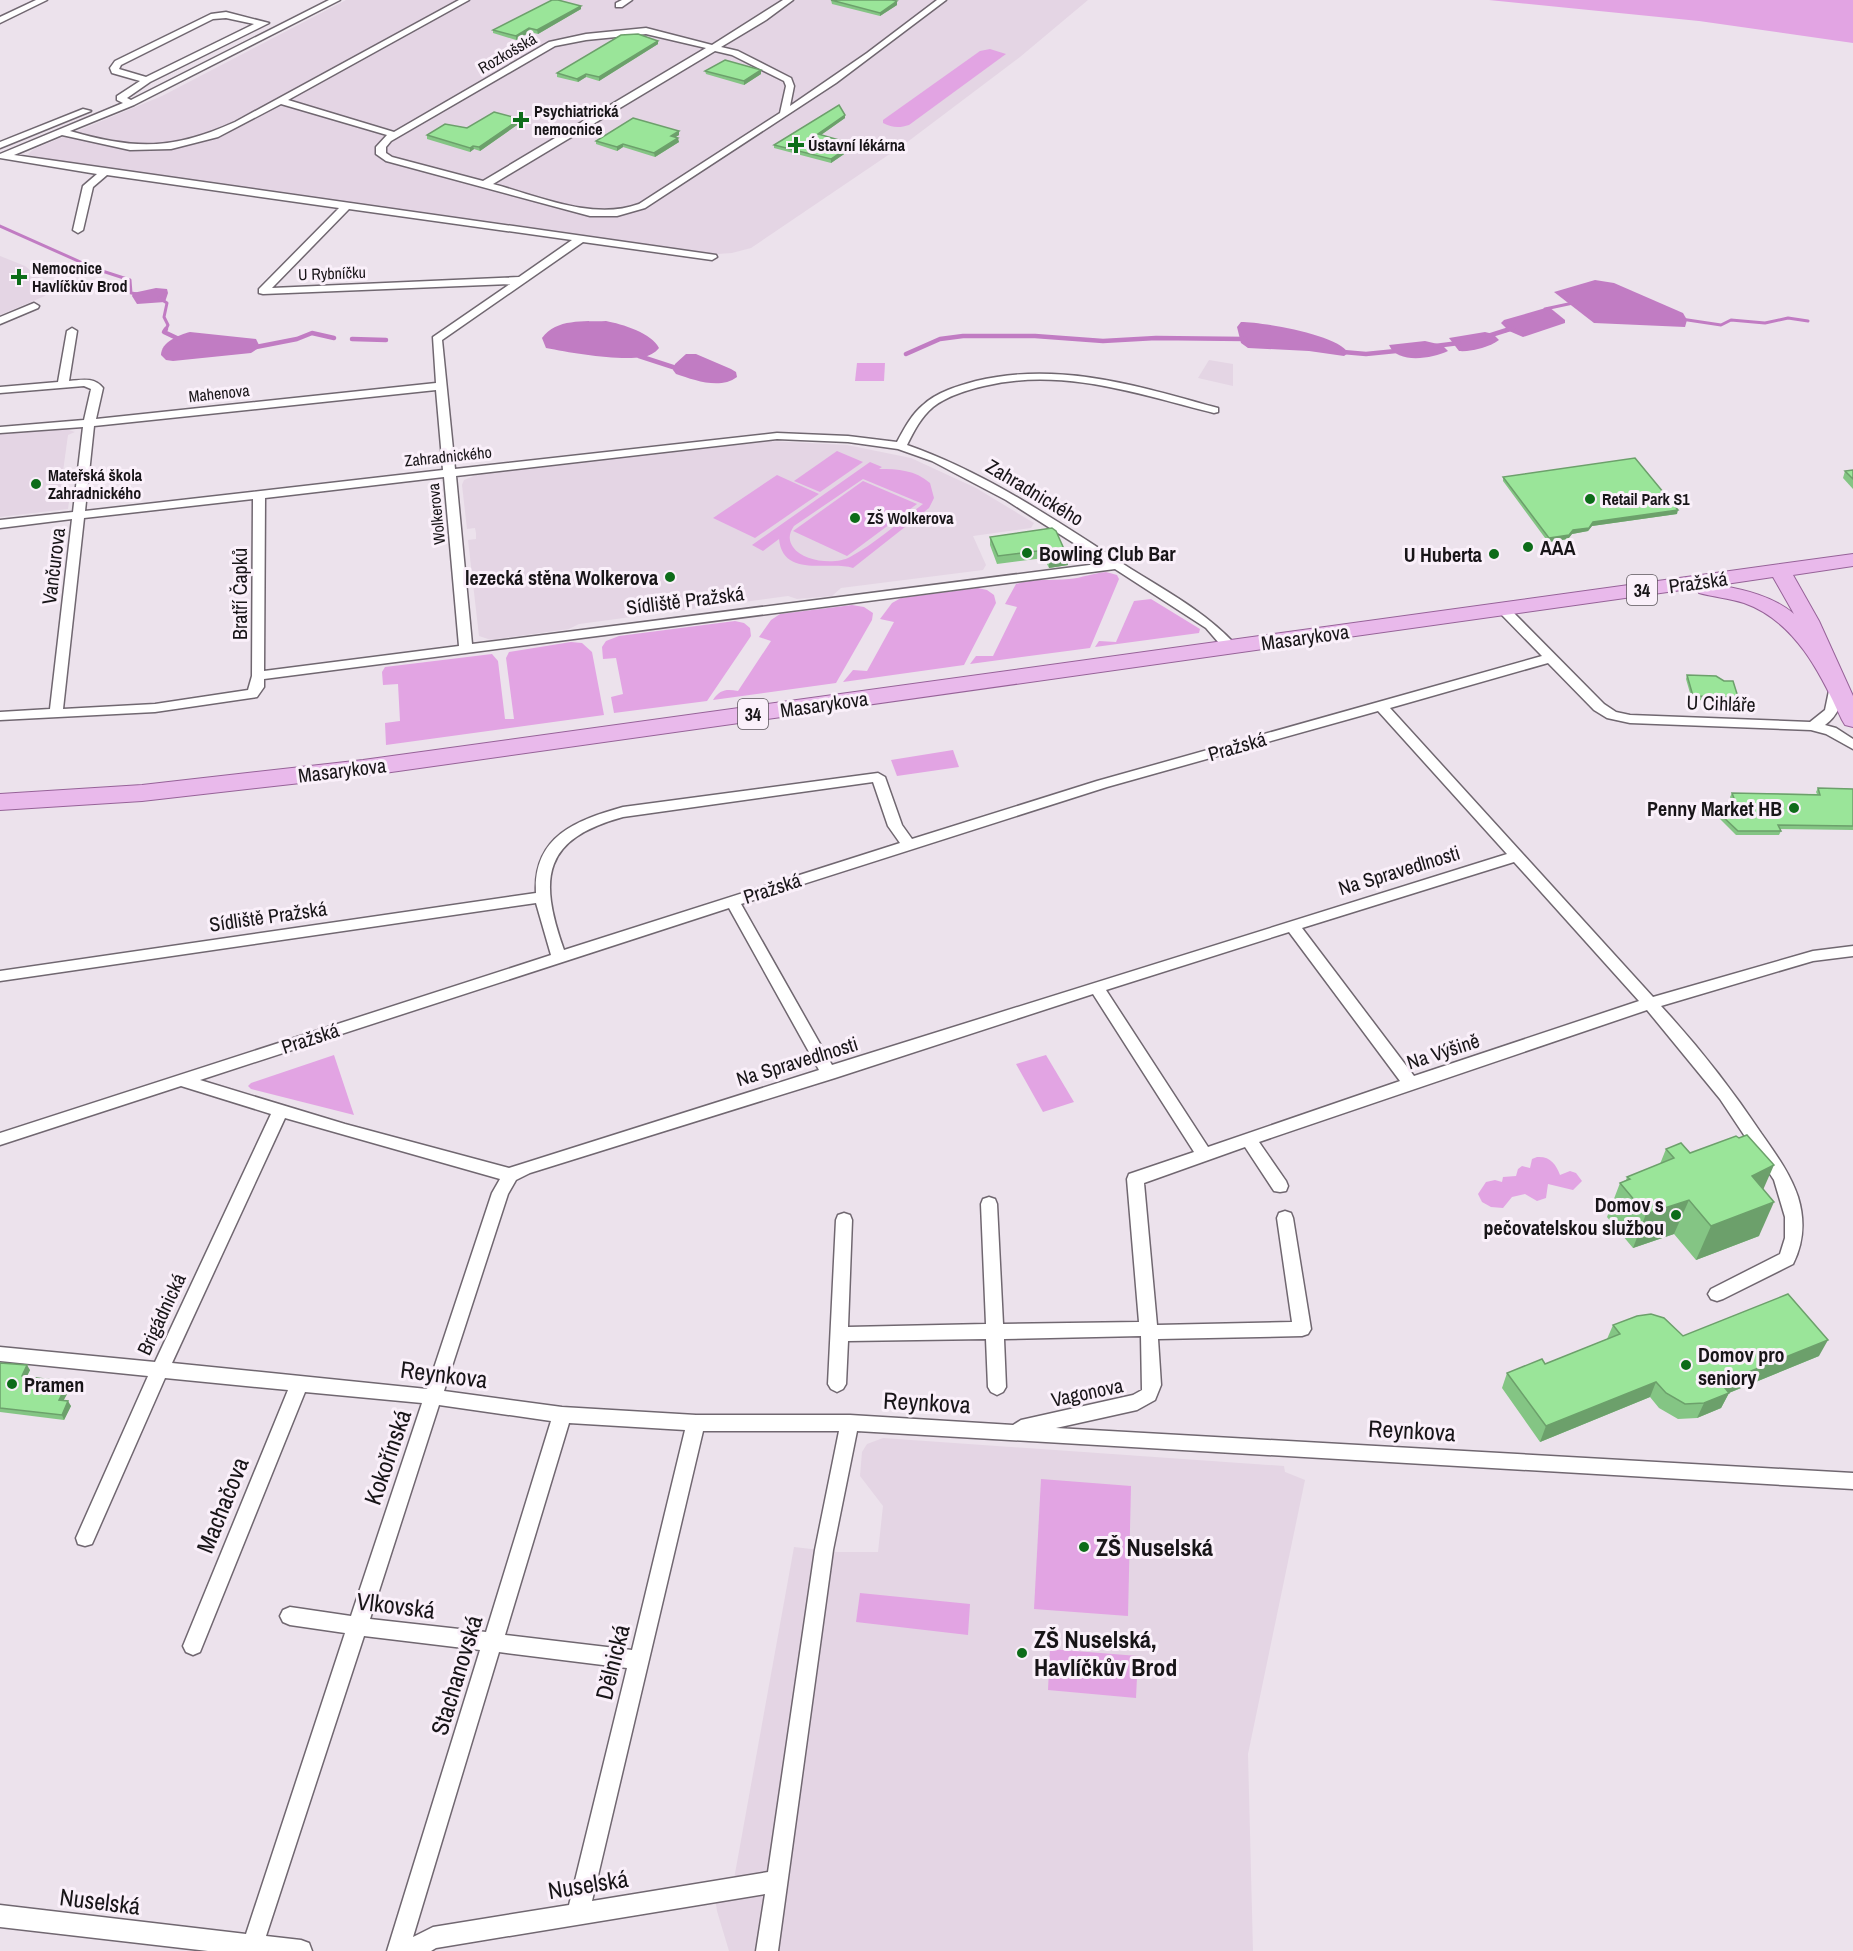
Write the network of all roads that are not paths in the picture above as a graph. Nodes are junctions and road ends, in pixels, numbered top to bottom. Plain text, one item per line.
1 (43, 0) edge
2 (336, 0) edge
3 (465, 0) edge
4 (628, 0) edge
5 (789, 0) edge
6 (942, 0) edge
7 (619, 5) dead end
8 (0, 20) edge
9 (262, 23) junction
10 (284, 27) junction
11 (714, 47) junction
12 (147, 81) junction
13 (120, 98) junction
14 (280, 101) junction
15 (131, 103) junction
16 (784, 113) junction
17 (62, 132) junction
18 (396, 135) junction
19 (0, 145) edge
20 (3, 156) edge
21 (106, 171) junction
22 (484, 185) junction
23 (346, 206) junction
24 (78, 230) dead end
25 (582, 238) junction
26 (712, 257) dead end
27 (520, 280) junction
28 (34, 306) dead end
29 (0, 321) edge
30 (72, 331) dead end
31 (63, 385) junction
32 (441, 386) junction
33 (0, 390) edge
34 (1214, 410) dead end
35 (89, 423) junction
36 (0, 430) edge
37 (900, 446) junction
38 (448, 472) junction
39 (259, 494) junction
40 (79, 515) junction
41 (0, 524) edge
42 (1853, 562) edge
43 (1117, 565) junction
44 (1780, 571) junction
45 (1678, 585) junction
46 (1503, 609) junction
47 (1230, 647) junction
48 (466, 649) junction
49 (1551, 658) junction
50 (258, 676) junction
51 (1835, 678) junction
52 (1380, 705) junction
53 (56, 714) junction
54 (0, 716) edge
55 (1853, 720) edge
56 (1811, 726) junction
57 (1853, 745) edge
58 (0, 802) edge
59 (908, 844) junction
60 (1517, 856) junction
61 (542, 897) junction
62 (732, 901) junction
63 (1292, 925) junction
64 (1853, 951) edge
65 (559, 957) junction
66 (0, 976) edge
67 (1097, 987) junction
68 (1652, 1004) junction
69 (829, 1074) junction
70 (180, 1080) junction
71 (1412, 1083) junction
72 (281, 1110) junction
73 (0, 1139) edge
74 (1249, 1141) junction
75 (1204, 1154) junction
76 (510, 1176) junction
77 (1135, 1179) joint
78 (1280, 1186) dead end
79 (989, 1204) dead end
80 (1285, 1218) dead end
81 (844, 1220) dead end
82 (1717, 1294) dead end
83 (1149, 1331) junction
84 (996, 1332) junction
85 (840, 1334) junction
86 (0, 1354) edge
87 (160, 1370) junction
88 (299, 1384) junction
89 (837, 1384) dead end
90 (997, 1387) dead end
91 (435, 1397) junction
92 (562, 1415) junction
93 (696, 1423) junction
94 (850, 1423) junction
95 (1002, 1432) junction
96 (1853, 1481) edge
97 (85, 1538) dead end
98 (290, 1616) dead end
99 (356, 1626) junction
100 (492, 1642) junction
101 (193, 1646) dead end
102 (638, 1660) junction
103 (778, 1881) junction
104 (578, 1913) junction
105 (0, 1916) edge
106 (252, 1947) junction
107 (301, 1951) edge
108 (398, 1951) edge
109 (410, 1951) edge
110 (767, 1951) edge

1 - 8 street
2 - 10 street
3 - 14 street
4 - 7 street
5 - 11 street
6 - 16 street
9 - 10 street
9 - 12 street
9 - 12 street
10 - 15 street
11 - 16 street, Rozkošská
11 - 18 street, Rozkošská
11 - 22 street
12 - 13 street
13 - 15 street
13 - 19 street
14 - 17 street
14 - 18 street
15 - 17 street
16 - 22 street
17 - 20 street
18 - 22 street
20 - 21 street
21 - 23 street
21 - 24 street
23 - 25 street
23 - 27 street, U Rybníčku
25 - 26 street
25 - 27 street
27 - 32 street, Wolkerova
28 - 29 street
30 - 31 street
31 - 33 street
31 - 35 street, Vančurova
32 - 35 street, Mahenova
32 - 38 street, Wolkerova
34 - 37 street
35 - 36 street, Mahenova
35 - 40 street, Vančurova
37 - 38 street, Zahradnického
37 - 43 street, Zahradnického
38 - 39 street, Zahradnického
38 - 48 street, Wolkerova
39 - 40 street, Zahradnického
39 - 50 street, Bratří Čapků
40 - 41 street, Zahradnického
40 - 53 street, Vančurova
42 - 44 main road, Pražská
42 - 51 main road
43 - 47 street, Zahradnického
43 - 48 street, Sídliště Pražská
44 - 45 main road, Pražská / 34
44 - 51 main road
45 - 46 main road, Pražská / 34
45 - 51 main road
46 - 47 main road, Masarykova / 34
46 - 49 street
47 - 58 main road, Masarykova / 34
48 - 50 street, Sídliště Pražská
49 - 52 street, Pražská
49 - 56 street, U Cihláře
50 - 53 street, Bratří Čapků
51 - 55 main road
51 - 56 street
52 - 59 street, Pražská
52 - 60 street
53 - 54 street
56 - 57 street, U Cihláře
59 - 61 street
59 - 62 street, Pražská
60 - 63 street, Na Spravedlnosti
60 - 68 street
61 - 65 street
61 - 66 street, Sídliště Pražská
62 - 65 street, Pražská
62 - 69 street
63 - 67 street, Na Spravedlnosti
63 - 71 street
64 - 68 street, Na Výšině
65 - 70 street, Pražská
67 - 69 street, Na Spravedlnosti
67 - 75 street
68 - 71 street, Na Výšině
68 - 82 street
69 - 76 street, Na Spravedlnosti
70 - 72 street
70 - 73 street, Pražská
71 - 74 street, Na Výšině
72 - 76 street
72 - 87 street, Brigádnická
74 - 75 street, Na Výšině
74 - 78 street
75 - 77 street, Na Výšině
76 - 91 street, Kokořínská
77 - 83 street, Vagonova
79 - 84 street
80 - 83 street
81 - 85 street
83 - 84 street
83 - 95 street, Vagonova
84 - 85 street
84 - 90 street
85 - 89 street
86 - 87 street, Reynkova
87 - 88 street, Reynkova
87 - 97 street, Brigádnická
88 - 91 street, Reynkova
88 - 101 street, Machačova
91 - 92 street, Reynkova
91 - 99 street, Kokořínská
92 - 93 street, Reynkova
92 - 100 street, Stachanovská
93 - 94 street, Reynkova
93 - 102 street, Dělnická
94 - 95 street, Reynkova
94 - 103 street
95 - 96 street, Reynkova
98 - 99 street, Vlkovská
99 - 100 street, Vlkovská
99 - 106 street, Kokořínská
100 - 102 street, Vlkovská
100 - 108 street, Stachanovská
102 - 104 street, Dělnická
103 - 104 street, Nuselská
103 - 110 street
104 - 109 street, Nuselská
105 - 106 street, Nuselská
106 - 107 street, Nuselská

